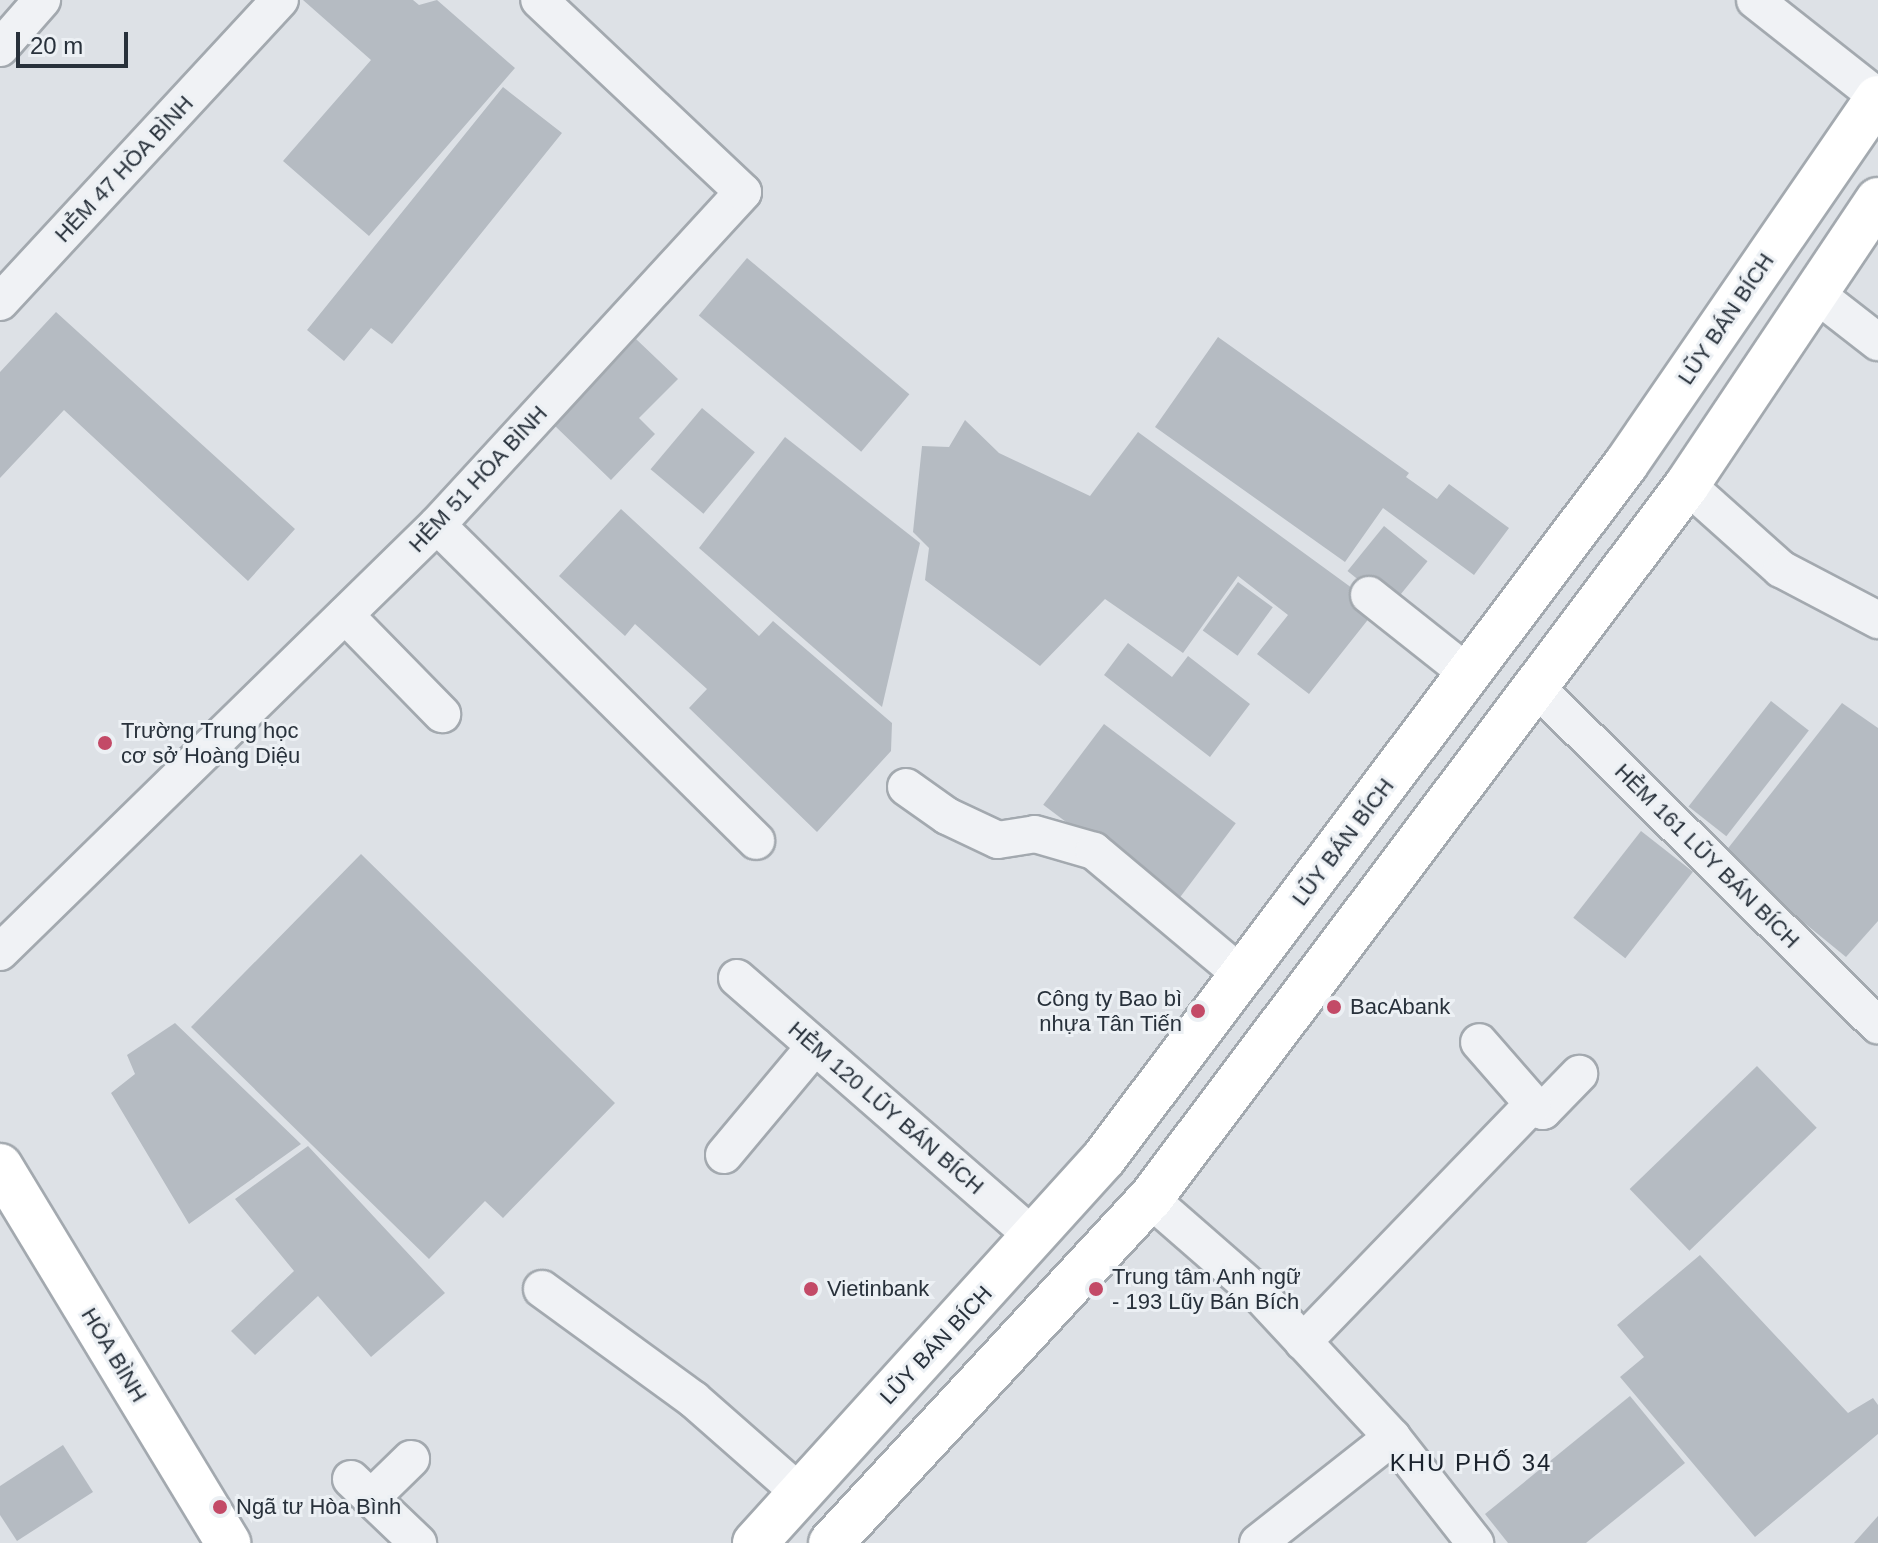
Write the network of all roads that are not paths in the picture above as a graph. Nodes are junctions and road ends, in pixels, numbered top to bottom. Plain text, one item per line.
1 (42, 0) edge
2 (280, 0) edge
3 (539, 0) edge
4 (1755, 0) edge
5 (0, 48) edge
6 (1878, 98) edge
7 (1878, 200) edge
8 (1815, 293) junction
9 (0, 302) edge
10 (1878, 342) edge
11 (1687, 485) junction
12 (437, 525) junction
13 (1369, 595) dead end
14 (345, 615) junction
15 (1878, 620) edge
16 (1470, 675) junction
17 (1536, 687) junction
18 (442, 714) dead end
19 (906, 787) dead end
20 (756, 841) dead end
21 (0, 952) edge
22 (1243, 976) junction
23 (737, 978) dead end
24 (1878, 1025) edge
25 (1479, 1042) dead end
26 (815, 1046) junction
27 (1579, 1074) dead end
28 (1533, 1104) junction
29 (724, 1155) dead end
30 (0, 1166) edge
31 (1150, 1199) junction
32 (1035, 1238) junction
33 (542, 1289) dead end
34 (1303, 1342) junction
35 (1392, 1437) junction
36 (411, 1459) dead end
37 (800, 1493) junction
38 (228, 1543) edge
39 (418, 1543) edge
40 (755, 1543) edge
41 (831, 1543) edge
42 (1258, 1543) edge
43 (1475, 1543) edge

1 - 5 street
2 - 9 street, HẺM 47 HÒA BÌNH
3 - 12 street, HẺM 51 HÒA BÌNH
4 - 6 street
6 - 16 main road, LŨY BÁN BÍCH
7 - 8 main road
8 - 10 street
8 - 11 main road
11 - 15 street
11 - 17 main road
12 - 14 street, HẺM 51 HÒA BÌNH
12 - 20 street
13 - 16 street
14 - 18 street
14 - 21 street, HẺM 51 HÒA BÌNH
16 - 22 main road, LŨY BÁN BÍCH
17 - 24 street, HẺM 161 LŨY BÁN BÍCH
17 - 31 main road
19 - 22 street
22 - 32 main road, LŨY BÁN BÍCH
23 - 26 street, HẺM 120 LŨY BÁN BÍCH
25 - 28 street
26 - 29 street
26 - 32 street, HẺM 120 LŨY BÁN BÍCH
27 - 28 street
28 - 34 street
30 - 38 main road, HÒA BÌNH
31 - 34 street
31 - 41 main road
32 - 37 main road, LŨY BÁN BÍCH
33 - 37 street
34 - 35 street
35 - 42 street
35 - 43 street
36 - 39 street
37 - 40 main road, LŨY BÁN BÍCH

